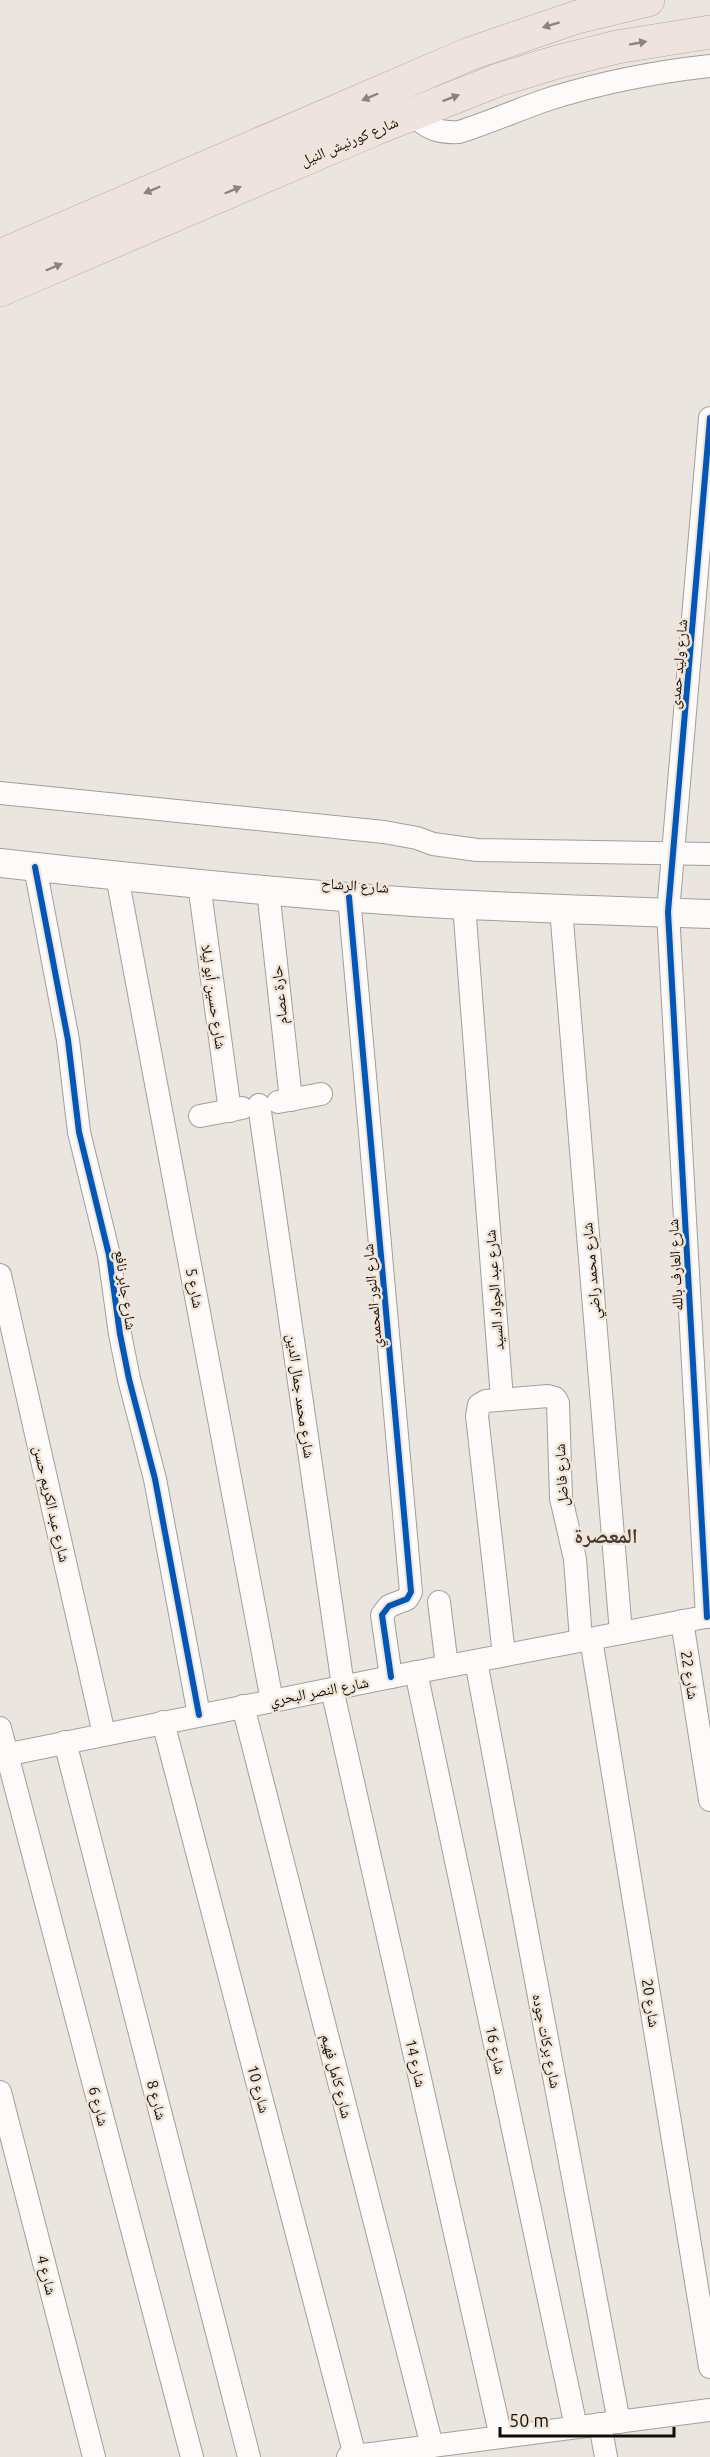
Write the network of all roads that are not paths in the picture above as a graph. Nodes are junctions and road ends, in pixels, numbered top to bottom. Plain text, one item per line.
1 (573, 0) edge
2 (648, 0) edge
3 (614, 7) junction
4 (710, 32) edge
5 (710, 66) edge
6 (413, 114) junction
7 (0, 256) edge
8 (0, 290) edge
9 (710, 418) edge
10 (704, 573) edge
11 (0, 793) edge
12 (673, 854) junction
13 (710, 854) edge
14 (0, 863) edge
15 (35, 867) junction
16 (117, 876) junction
17 (199, 884) junction
18 (268, 890) junction
19 (349, 897) junction
20 (464, 904) junction
21 (561, 909) junction
22 (668, 912) junction
23 (710, 914) edge
24 (321, 1094) dead end
25 (291, 1100) junction
26 (259, 1105) junction
27 (230, 1111) junction
28 (200, 1116) dead end
29 (0, 1278) edge
30 (502, 1400) junction
31 (439, 1602) dead end
32 (709, 1616) edge
33 (682, 1622) junction
34 (621, 1633) junction
35 (586, 1640) junction
36 (504, 1655) junction
37 (476, 1660) junction
38 (447, 1666) junction
39 (416, 1672) junction
40 (391, 1677) junction
41 (338, 1688) junction
42 (272, 1701) junction
43 (243, 1706) junction
44 (199, 1715) junction
45 (163, 1722) junction
46 (0, 1728) edge
47 (104, 1734) junction
48 (65, 1742) junction
49 (3, 1755) edge
50 (710, 1800) edge
51 (0, 2092) edge
52 (710, 2367) edge
53 (710, 2410) edge
54 (609, 2423) junction
55 (576, 2427) junction
56 (494, 2444) edge
57 (432, 2446) junction
58 (402, 2453) edge
59 (94, 2457) edge
60 (192, 2457) edge
61 (249, 2457) edge
62 (352, 2457) edge
63 (606, 2457) edge

1 - 3 street
2 - 3 highway
3 -> 7 highway
6 -> 4 highway, شارع كورنيش النيل
5 - 6 street
8 -> 6 highway, شارع كورنيش النيل
9 - 10 street, شارع وليد حمدى
10 - 12 street, شارع وليد حمدى
11 - 12 street
12 - 13 street
12 - 22 street, شارع وليد حمدى
14 - 15 street, شارع الرشاح
15 - 16 street, شارع الرشاح
15 - 44 street, شارع جابر نافع
16 - 17 street, شارع الرشاح
16 - 42 street, شارع 5
17 - 18 street, شارع الرشاح
17 - 27 street, شارع حسين أبو ليلا
18 - 19 street, شارع الرشاح
18 - 25 street, حارة عصام
19 - 20 street, شارع الرشاح
19 - 40 street, شارع النور المحمدي
20 - 21 street, شارع الرشاح
20 - 30 street, شارع عبد الجواد السيد
21 - 22 street, شارع الرشاح
21 - 34 street, شارع محمد راضي
22 - 23 street, شارع الرشاح
22 - 32 street, شارع العارف بالله
24 - 25 street
25 - 26 street
26 - 27 street
26 - 41 street, شارع محمد جمال الدين
27 - 28 street
29 - 47 street, شارع عبد الكريم حسن
30 - 35 street, شارع فاضل
30 - 36 street
31 - 38 street
32 - 33 street, شارع النصر البحري
33 - 34 street, شارع النصر البحري
33 - 50 street, شارع 22
34 - 35 street, شارع النصر البحري
35 - 36 street, شارع النصر البحري
35 - 52 street, شارع 20
36 - 37 street, شارع النصر البحري
37 - 38 street, شارع النصر البحري
37 - 54 street, شارع بركات جوده
38 - 39 street, شارع النصر البحري
39 - 40 street, شارع النصر البحري
39 - 55 street, شارع 16
40 - 41 street, شارع النصر البحري
41 - 42 street, شارع النصر البحري
41 - 56 street, شارع 14
42 - 43 street, شارع النصر البحري
43 - 44 street, شارع النصر البحري
43 - 57 street, شارع كامل فهيم
44 - 45 street, شارع النصر البحري
45 - 47 street, شارع النصر البحري
45 - 62 street, شارع 10
46 - 49 street, شارع 6
47 - 48 street, شارع النصر البحري
48 - 49 street, شارع النصر البحري
48 - 61 street, شارع 8
49 - 60 street, شارع 6
51 - 59 street, شارع 4
53 - 54 street
54 - 55 street
54 - 63 street, شارع بركات جوده
55 - 56 street
56 - 57 street
57 - 58 street
58 - 62 street

